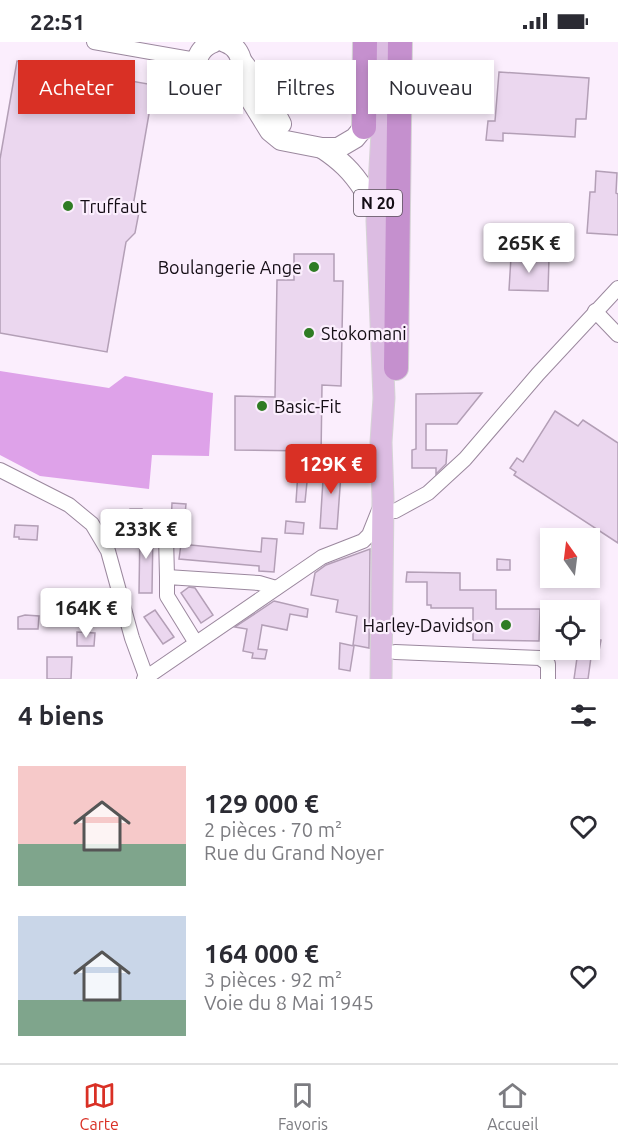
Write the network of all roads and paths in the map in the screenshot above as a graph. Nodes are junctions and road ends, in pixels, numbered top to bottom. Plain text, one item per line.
1 (94, 42) edge
2 (214, 42) edge
3 (225, 42) edge
4 (365, 42) edge
5 (384, 42) edge
6 (400, 42) edge
7 (196, 60) joint
8 (242, 60) edge
9 (243, 63) edge
10 (243, 92) edge
11 (364, 127) joint
12 (315, 147) junction
13 (364, 190) joint
14 (618, 288) edge
15 (595, 311) junction
16 (618, 335) edge
17 (396, 368) joint
18 (381, 442) junction
19 (0, 470) edge
20 (389, 505) junction
21 (166, 536) dead end
22 (167, 577) junction
23 (276, 588) junction
24 (196, 643) junction
25 (395, 652) junction
26 (146, 678) edge
27 (381, 679) edge
28 (395, 679) edge
29 (548, 679) edge

1 - 7 street
2 - 7 street
3 - 8 street
4 - 11 highway
5 - 18 main road, N 20
6 - 17 highway, N 20
9 - 12 street
10 - 12 street
11 - 12 street
12 - 13 street
13 - 18 main road
14 - 15 street
15 - 16 street
15 - 20 street
17 - 20 main road, N 20
18 - 20 main road, N 20
19 - 26 street
20 - 23 street
20 - 25 main road, N 20
20 - 27 main road, N 20
21 - 22 street
22 - 23 street
22 - 24 street
23 - 24 street
24 - 26 street
25 - 28 main road, N 20
25 - 29 street

